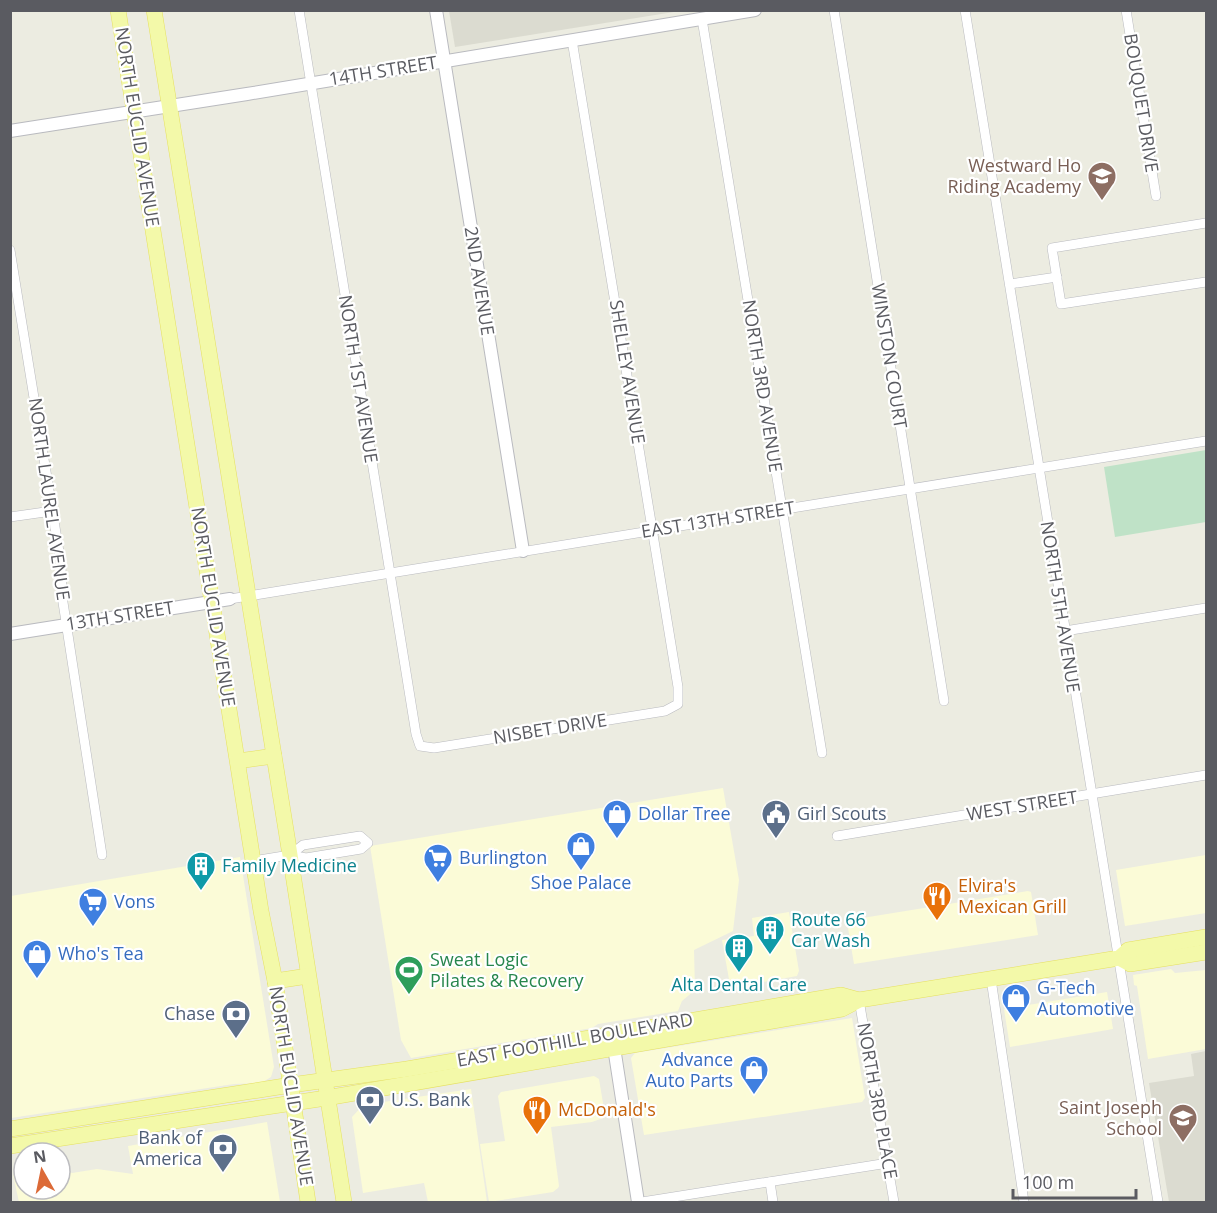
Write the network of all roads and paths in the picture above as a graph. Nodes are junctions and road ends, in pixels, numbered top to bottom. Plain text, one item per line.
1 (118, 10) edge
2 (154, 10) edge
3 (299, 10) edge
4 (436, 10) edge
5 (755, 10) edge
6 (834, 10) edge
7 (965, 10) edge
8 (1126, 10) edge
9 (702, 19) junction
10 (572, 40) junction
11 (444, 61) junction
12 (310, 82) junction
13 (169, 106) junction
14 (135, 111) junction
15 (10, 131) edge
16 (1156, 196) dead end
17 (1206, 222) edge
18 (11, 250) edge
19 (1057, 277) junction
20 (1206, 282) edge
21 (1011, 285) junction
22 (1206, 441) edge
23 (1038, 468) junction
24 (910, 488) junction
25 (782, 509) junction
26 (52, 511) junction
27 (10, 518) edge
28 (652, 530) junction
29 (523, 551) junction
30 (390, 573) junction
31 (249, 596) junction
32 (230, 599) joint
33 (212, 602) junction
34 (1206, 608) edge
35 (67, 625) junction
36 (1065, 631) junction
37 (10, 634) edge
38 (944, 700) dead end
39 (678, 704) joint
40 (420, 746) joint
41 (822, 753) dead end
42 (274, 756) junction
43 (238, 761) junction
44 (1206, 775) edge
45 (1091, 794) junction
46 (837, 836) dead end
47 (102, 855) dead end
48 (290, 855) junction
49 (254, 861) junction
50 (1206, 937) edge
51 (1206, 952) edge
52 (1119, 958) junction
53 (308, 976) junction
54 (991, 979) junction
55 (275, 981) junction
56 (859, 1000) junction
57 (612, 1033) junction
58 (614, 1048) junction
59 (324, 1081) junction
60 (291, 1085) junction
61 (326, 1098) junction
62 (293, 1102) junction
63 (78, 1118) junction
64 (10, 1129) edge
65 (10, 1139) edge
66 (10, 1146) edge
67 (888, 1163) junction
68 (770, 1182) junction
69 (308, 1203) edge
70 (344, 1203) edge
71 (640, 1203) edge
72 (773, 1203) edge
73 (894, 1203) edge
74 (1024, 1203) edge
75 (1158, 1203) edge

1 - 14 main road, NORTH EUCLID AVENUE
2 - 13 main road, NORTH EUCLID AVENUE
3 - 12 street, NORTH 1ST AVENUE
4 - 11 street, 2ND AVENUE
5 - 9 street, 14TH STREET
6 - 24 street, WINSTON COURT
7 - 21 street, NORTH 5TH AVENUE
8 - 16 street, BOUQUET DRIVE
9 - 10 street, 14TH STREET
9 - 25 street, NORTH 3RD AVENUE
10 - 11 street, 14TH STREET
10 - 28 street, SHELLEY AVENUE
11 - 12 street, 14TH STREET
11 - 29 street, 2ND AVENUE
12 - 13 street, 14TH STREET
12 - 30 street, NORTH 1ST AVENUE
13 - 14 street, 14TH STREET
13 - 31 main road, NORTH EUCLID AVENUE
14 - 15 street, 14TH STREET
14 - 33 main road, NORTH EUCLID AVENUE
17 - 19 street
18 - 26 street, NORTH LAUREL AVENUE
19 - 20 street
19 - 21 street
21 - 23 street, NORTH 5TH AVENUE
22 - 23 street, EAST 13TH STREET
23 - 24 street, EAST 13TH STREET
23 - 36 street, NORTH 5TH AVENUE
24 - 25 street, EAST 13TH STREET
24 - 38 street, WINSTON COURT
25 - 28 street, EAST 13TH STREET
25 - 41 street, NORTH 3RD AVENUE
26 - 27 street
26 - 35 street, NORTH LAUREL AVENUE
28 - 29 street, EAST 13TH STREET
28 - 39 street, SHELLEY AVENUE
29 - 30 street, EAST 13TH STREET
30 - 31 street, EAST 13TH STREET
30 - 40 street, NORTH 1ST AVENUE
31 - 32 street, EAST 13TH STREET
31 - 42 main road, NORTH EUCLID AVENUE
32 - 33 street, 13TH STREET
33 - 35 street, 13TH STREET
33 - 43 main road, NORTH EUCLID AVENUE
34 - 36 street
35 - 37 street, 13TH STREET
35 - 47 street, NORTH LAUREL AVENUE
36 - 45 street, NORTH 5TH AVENUE
39 - 40 street, NISBET DRIVE
42 - 43 main road
42 - 48 main road, NORTH EUCLID AVENUE
43 - 49 main road, NORTH EUCLID AVENUE
44 - 45 street, WEST STREET
45 - 46 street, WEST STREET
45 - 52 street, NORTH 5TH AVENUE
48 - 48 street
48 - 49 street
48 - 53 main road, NORTH EUCLID AVENUE
49 - 55 main road, NORTH EUCLID AVENUE
50 - 52 main road, EAST FOOTHILL BOULEVARD
51 - 52 main road, EAST FOOTHILL BOULEVARD
52 - 54 main road, EAST FOOTHILL BOULEVARD
52 - 75 street, NORTH 5TH AVENUE
53 - 55 main road
53 - 59 main road, NORTH EUCLID AVENUE
54 - 56 main road, EAST FOOTHILL BOULEVARD
54 - 74 street
55 - 60 main road, NORTH EUCLID AVENUE
56 - 57 main road, EAST FOOTHILL BOULEVARD
56 - 58 main road, EAST FOOTHILL BOULEVARD
56 - 67 street, NORTH 3RD PLACE
57 - 58 street
57 - 59 main road, EAST FOOTHILL BOULEVARD
58 - 61 main road, EAST FOOTHILL BOULEVARD
58 - 71 street
59 - 60 main road, EAST FOOTHILL BOULEVARD
59 - 61 main road, NORTH EUCLID AVENUE
60 - 62 main road, NORTH EUCLID AVENUE
60 - 63 main road, EAST FOOTHILL BOULEVARD
61 - 62 main road, EAST FOOTHILL BOULEVARD
61 - 70 main road, NORTH EUCLID AVENUE
62 - 66 main road, EAST FOOTHILL BOULEVARD
62 - 69 main road, NORTH EUCLID AVENUE
63 - 64 main road, EAST FOOTHILL BOULEVARD
63 - 65 main road
67 - 68 street
67 - 73 street, NORTH 3RD PLACE
68 - 71 street
68 - 72 street

